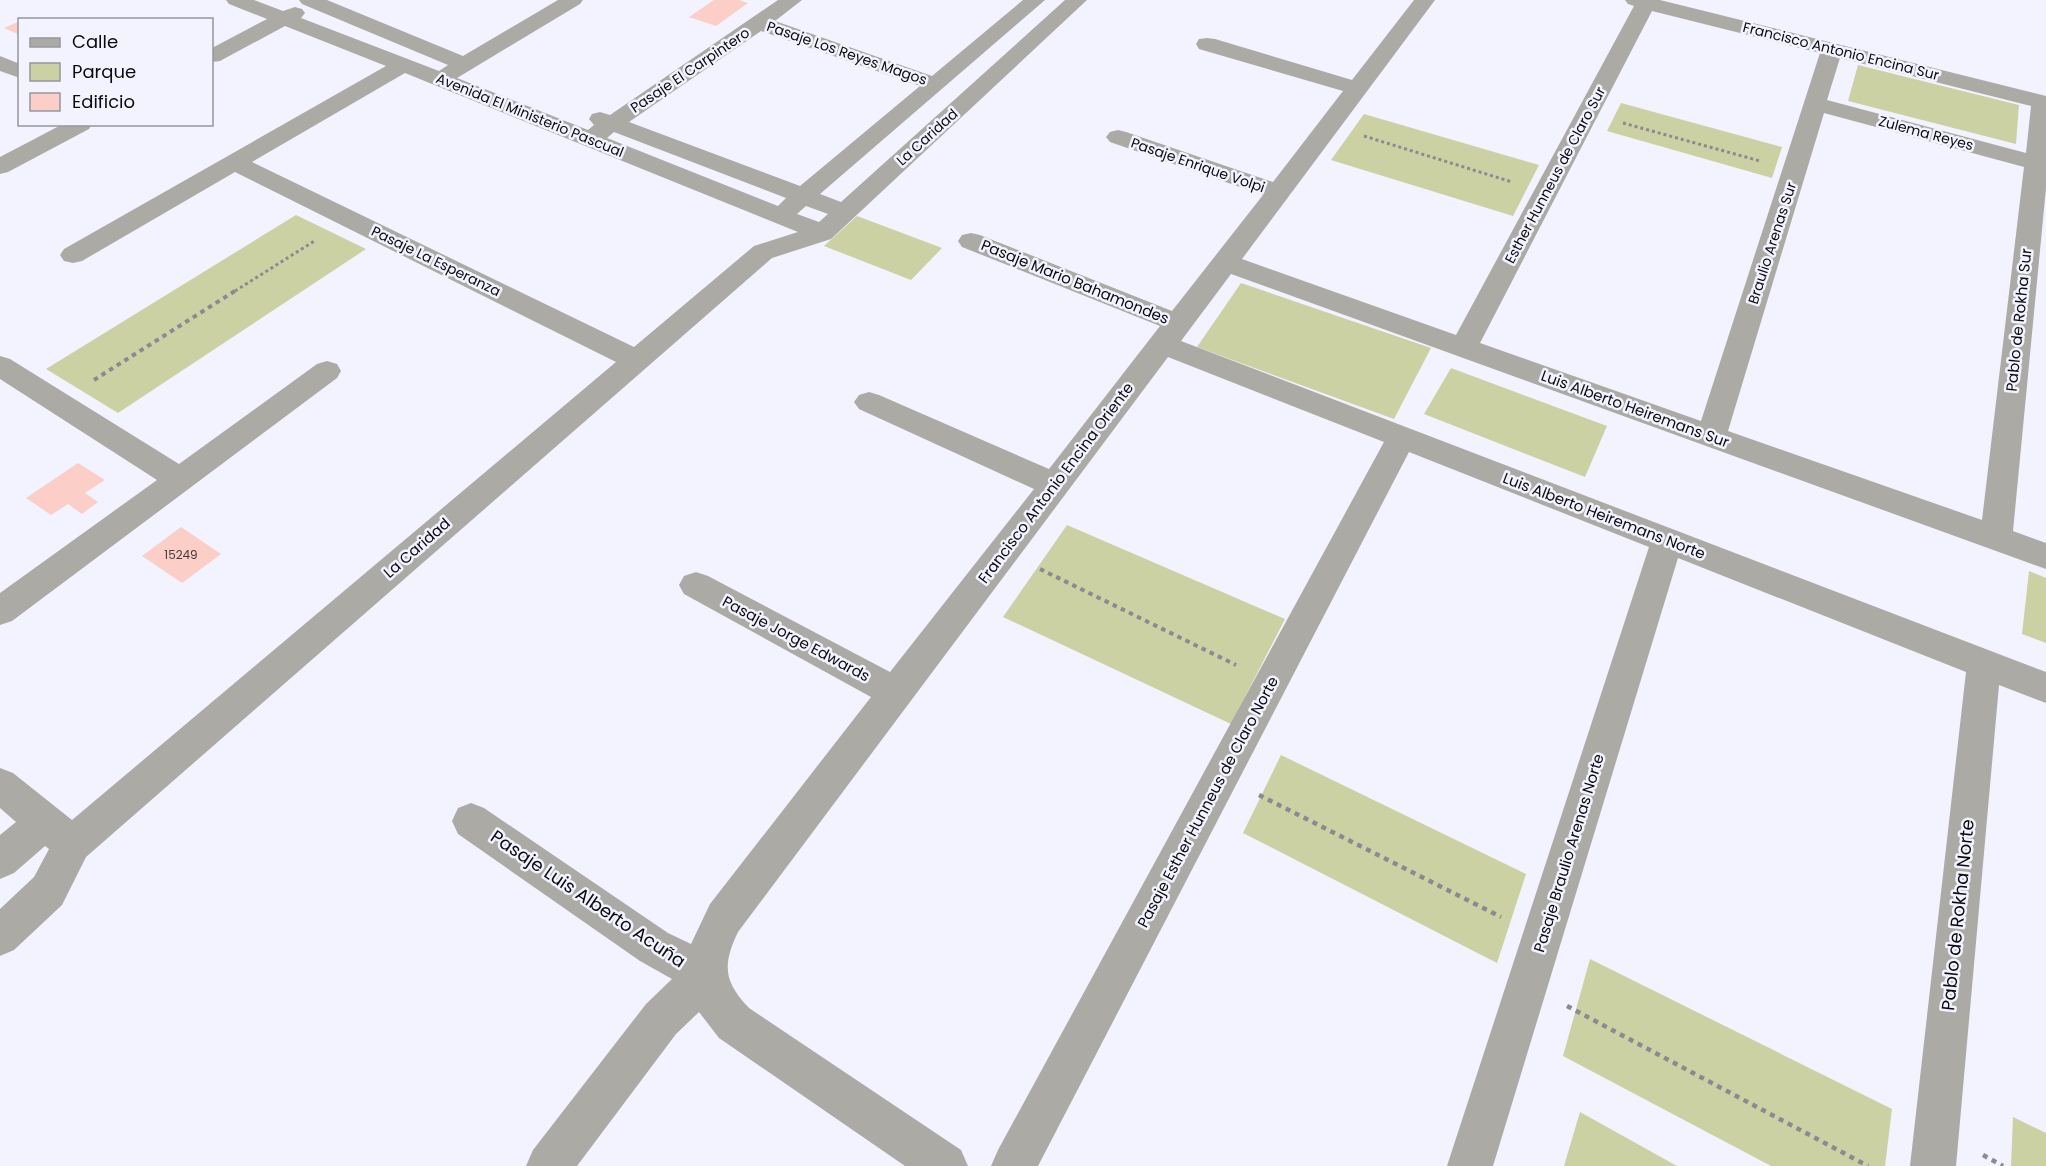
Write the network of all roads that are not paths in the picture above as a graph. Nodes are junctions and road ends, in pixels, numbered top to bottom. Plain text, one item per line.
1 (236, 0) edge
2 (573, 0) edge
3 (792, 0) edge
4 (1035, 0) edge
5 (1076, 0) edge
6 (1425, 0) edge
7 (315, 1) edge
8 (1640, 1) edge
9 (284, 19) junction
10 (759, 22) junction
11 (1207, 44) dead end
12 (1832, 50) junction
13 (213, 55) edge
14 (0, 63) edge
15 (405, 64) junction
16 (475, 68) junction
17 (18, 71) edge
18 (440, 79) junction
19 (935, 84) junction
20 (1357, 88) junction
21 (2044, 103) edge
22 (1815, 104) junction
23 (904, 110) junction
24 (580, 111) dead end
25 (611, 124) junction
26 (941, 124) junction
27 (77, 126) edge
28 (1118, 137) dead end
29 (589, 139) junction
30 (235, 163) junction
31 (2036, 163) junction
32 (0, 166) edge
33 (1278, 192) junction
34 (803, 197) junction
35 (845, 212) junction
36 (779, 216) junction
37 (822, 233) junction
38 (971, 241) dead end
39 (763, 252) junction
40 (73, 255) dead end
41 (1224, 262) junction
42 (1170, 334) junction
43 (1463, 348) junction
44 (636, 360) junction
45 (0, 366) edge
46 (327, 370) dead end
47 (869, 402) dead end
48 (1711, 436) junction
49 (1402, 437) junction
50 (179, 479) junction
51 (1055, 484) junction
52 (1996, 538) junction
53 (1667, 540) junction
54 (2046, 556) edge
55 (696, 585) dead end
56 (0, 611) edge
57 (1984, 664) junction
58 (2046, 688) edge
59 (896, 693) junction
60 (0, 785) edge
61 (471, 821) dead end
62 (58, 833) junction
63 (0, 860) edge
64 (0, 936) edge
65 (707, 975) junction
66 (549, 1166) edge
67 (945, 1166) edge
68 (1014, 1166) edge
69 (1470, 1166) edge
70 (1933, 1166) edge

1 - 9 street, Avenida El Ministerio Pascual
2 - 16 street
3 - 10 street, Pasaje El Carpintero
4 - 19 street, La Caridad
5 - 26 street, La Caridad
6 - 20 street, Francisco Antonio Encina Oriente
7 - 9 street
7 - 16 street, Avenida El Ministerio Pascual
8 - 12 street, Francisco Antonio Encina Sur
8 - 43 street, Esther Hunneus de Claro Sur
9 - 13 street
9 - 15 street, Avenida El Ministerio Pascual
10 - 19 street, Pasaje Los Reyes Magos
10 - 25 street, Pasaje El Carpintero
11 - 20 street
12 - 21 street, Francisco Antonio Encina Sur
12 - 22 street, Braulio Arenas Sur
14 - 17 street
15 - 18 street, Avenida El Ministerio Pascual
15 - 30 street
16 - 18 street
18 - 29 street, Avenida El Ministerio Pascual
19 - 23 street, La Caridad
20 - 33 street, Francisco Antonio Encina Oriente
21 - 31 street, Pablo de Rokha Sur
22 - 31 street, Zulema Reyes
22 - 48 street, Braulio Arenas Sur
23 - 26 street
23 - 34 street, La Caridad
24 - 25 street, Avenida El Ministerio Pascual
25 - 29 street, Pasaje El Carpintero
25 - 34 street, Avenida El Ministerio Pascual
26 - 35 street, La Caridad
27 - 32 street
28 - 33 street, Pasaje Enrique Volpi
29 - 36 street, Avenida El Ministerio Pascual
30 - 40 street
30 - 44 street, Pasaje La Esperanza
31 - 52 street, Pablo de Rokha Sur
33 - 41 street, Francisco Antonio Encina Oriente
34 - 35 street, Avenida El Ministerio Pascual
34 - 36 street, La Caridad
35 - 37 street, La Caridad
36 - 37 street, Avenida El Ministerio Pascual
36 - 39 street, La Caridad
37 - 39 street, La Caridad
38 - 42 street, Pasaje Mario Bahamondes
39 - 44 street, La Caridad
41 - 42 street, Francisco Antonio Encina Oriente
41 - 43 street, Luis Alberto Heiremans Sur
42 - 49 street, Luis Alberto Heiremans Norte
42 - 51 street, Francisco Antonio Encina Oriente
43 - 48 street, Luis Alberto Heiremans Sur
44 - 62 street, La Caridad
45 - 50 street
46 - 50 street
47 - 51 street
48 - 52 street, Luis Alberto Heiremans Sur
49 - 53 street, Luis Alberto Heiremans Norte
49 - 68 street, Pasaje Esther Hunneus de Claro Norte
50 - 56 street
51 - 59 street, Francisco Antonio Encina Oriente
52 - 54 street, Luis Alberto Heiremans Sur
53 - 57 street, Luis Alberto Heiremans Norte
53 - 69 street, Pasaje Braulio Arenas Norte
55 - 59 street, Pasaje Jorge Edwards
57 - 58 street, Luis Alberto Heiremans Norte
57 - 70 street, Pablo de Rokha Norte
59 - 65 street, Francisco Antonio Encina Oriente
60 - 62 street
61 - 65 street, Pasaje Luis Alberto Acuña
62 - 63 street, La Caridad
62 - 64 street
65 - 66 street
65 - 67 street

